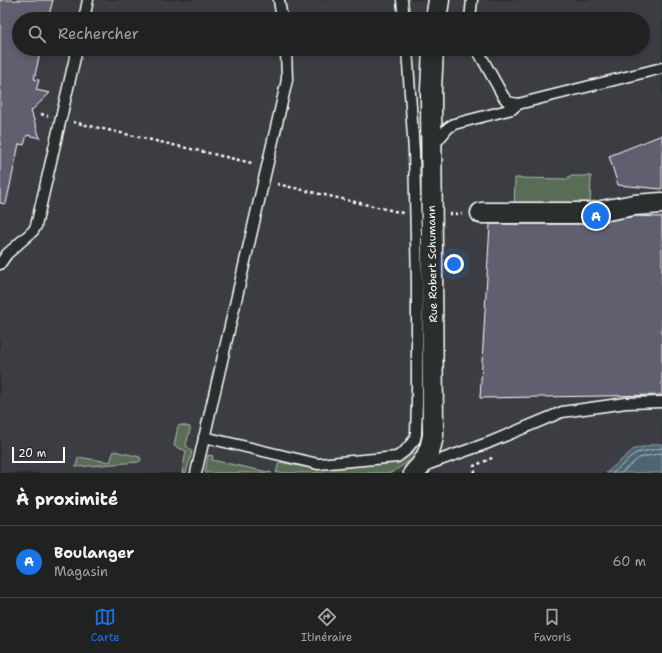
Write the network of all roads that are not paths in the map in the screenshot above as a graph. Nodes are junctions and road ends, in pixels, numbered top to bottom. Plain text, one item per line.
1 (88, 0) edge
2 (279, 0) edge
3 (402, 0) edge
4 (439, 0) edge
5 (472, 0) edge
6 (85, 12) edge
7 (281, 12) edge
8 (403, 12) edge
9 (437, 12) edge
10 (471, 12) edge
11 (75, 56) edge
12 (286, 56) edge
13 (407, 56) edge
14 (433, 56) edge
15 (482, 56) edge
16 (662, 68) edge
17 (518, 104) junction
18 (431, 149) junction
19 (662, 203) edge
20 (481, 213) road end
21 (0, 264) edge
22 (662, 402) edge
23 (204, 437) junction
24 (420, 471) edge
25 (196, 473) edge

1 - 6 lane
2 - 7 lane
3 - 8 lane
4 - 9 street
5 - 10 lane
11 - 21 lane
12 - 23 lane
13 - 23 lane
14 - 18 street, Rue Robert Schumann
15 - 17 lane
16 - 17 lane
17 - 18 lane
18 - 24 street, Rue Robert Schumann
19 - 20 street
22 - 24 lane
23 - 25 lane

